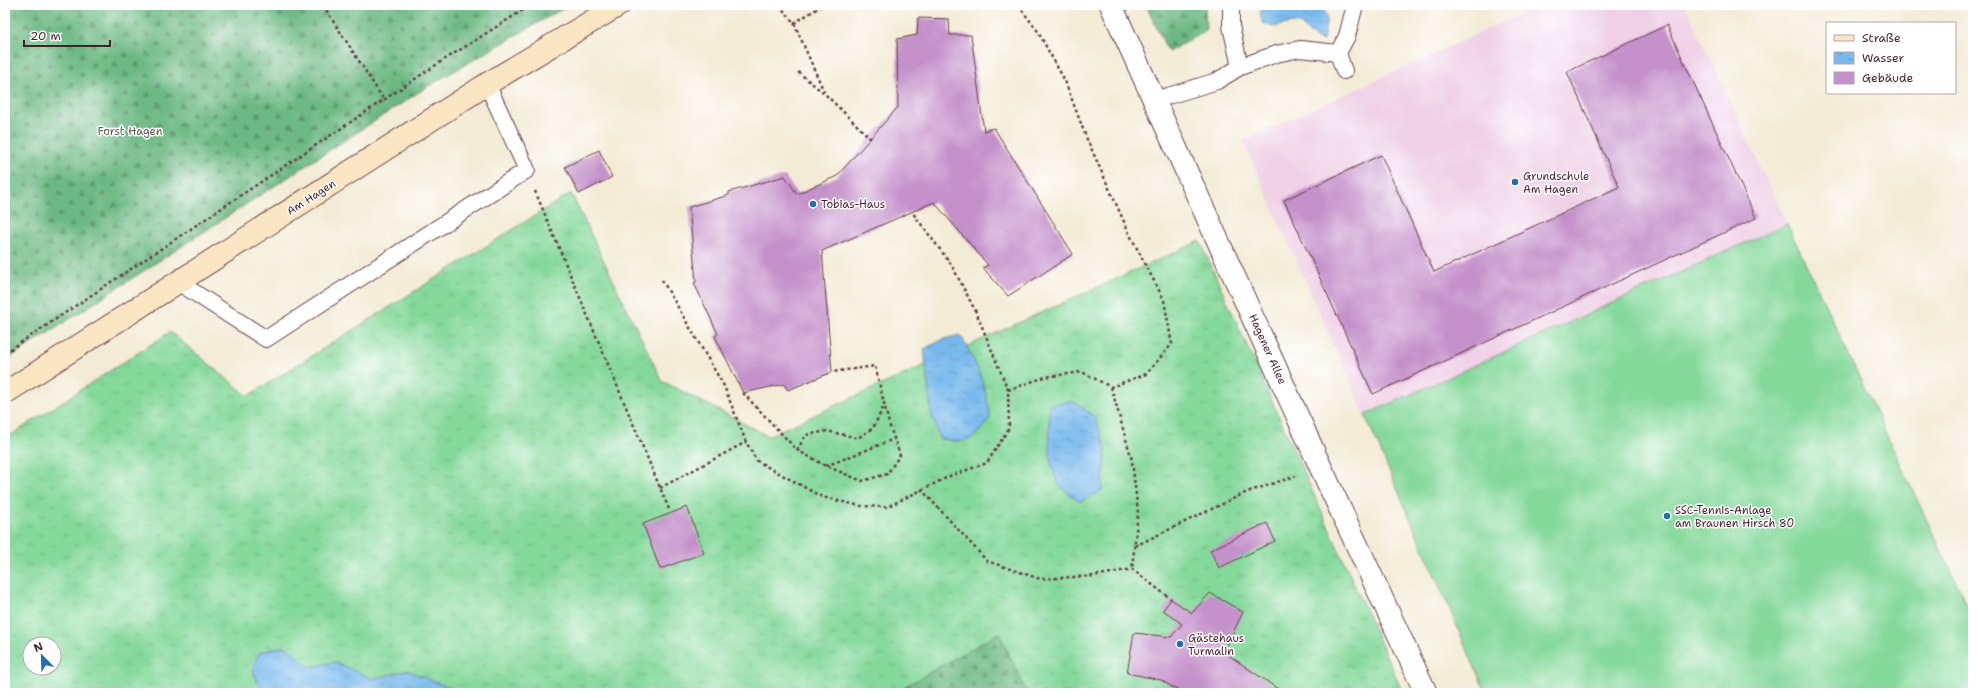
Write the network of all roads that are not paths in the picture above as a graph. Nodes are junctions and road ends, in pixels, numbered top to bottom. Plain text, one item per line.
1 (619, 5) edge
2 (1111, 5) edge
3 (1232, 5) edge
4 (1355, 5) edge
5 (1338, 53) junction
6 (1240, 67) junction
7 (1344, 71) dead end
8 (487, 84) junction
9 (1155, 100) junction
10 (178, 282) junction
11 (5, 393) edge
12 (1426, 693) edge

1 - 8 street, Am Hagen
2 - 9 street, Hagener Allee
3 - 6 lane
4 - 5 lane
5 - 6 lane
5 - 7 lane
6 - 9 lane
8 - 10 street, Am Hagen
8 - 10 lane
9 - 12 street, Hagener Allee
10 - 11 street, Am Hagen

